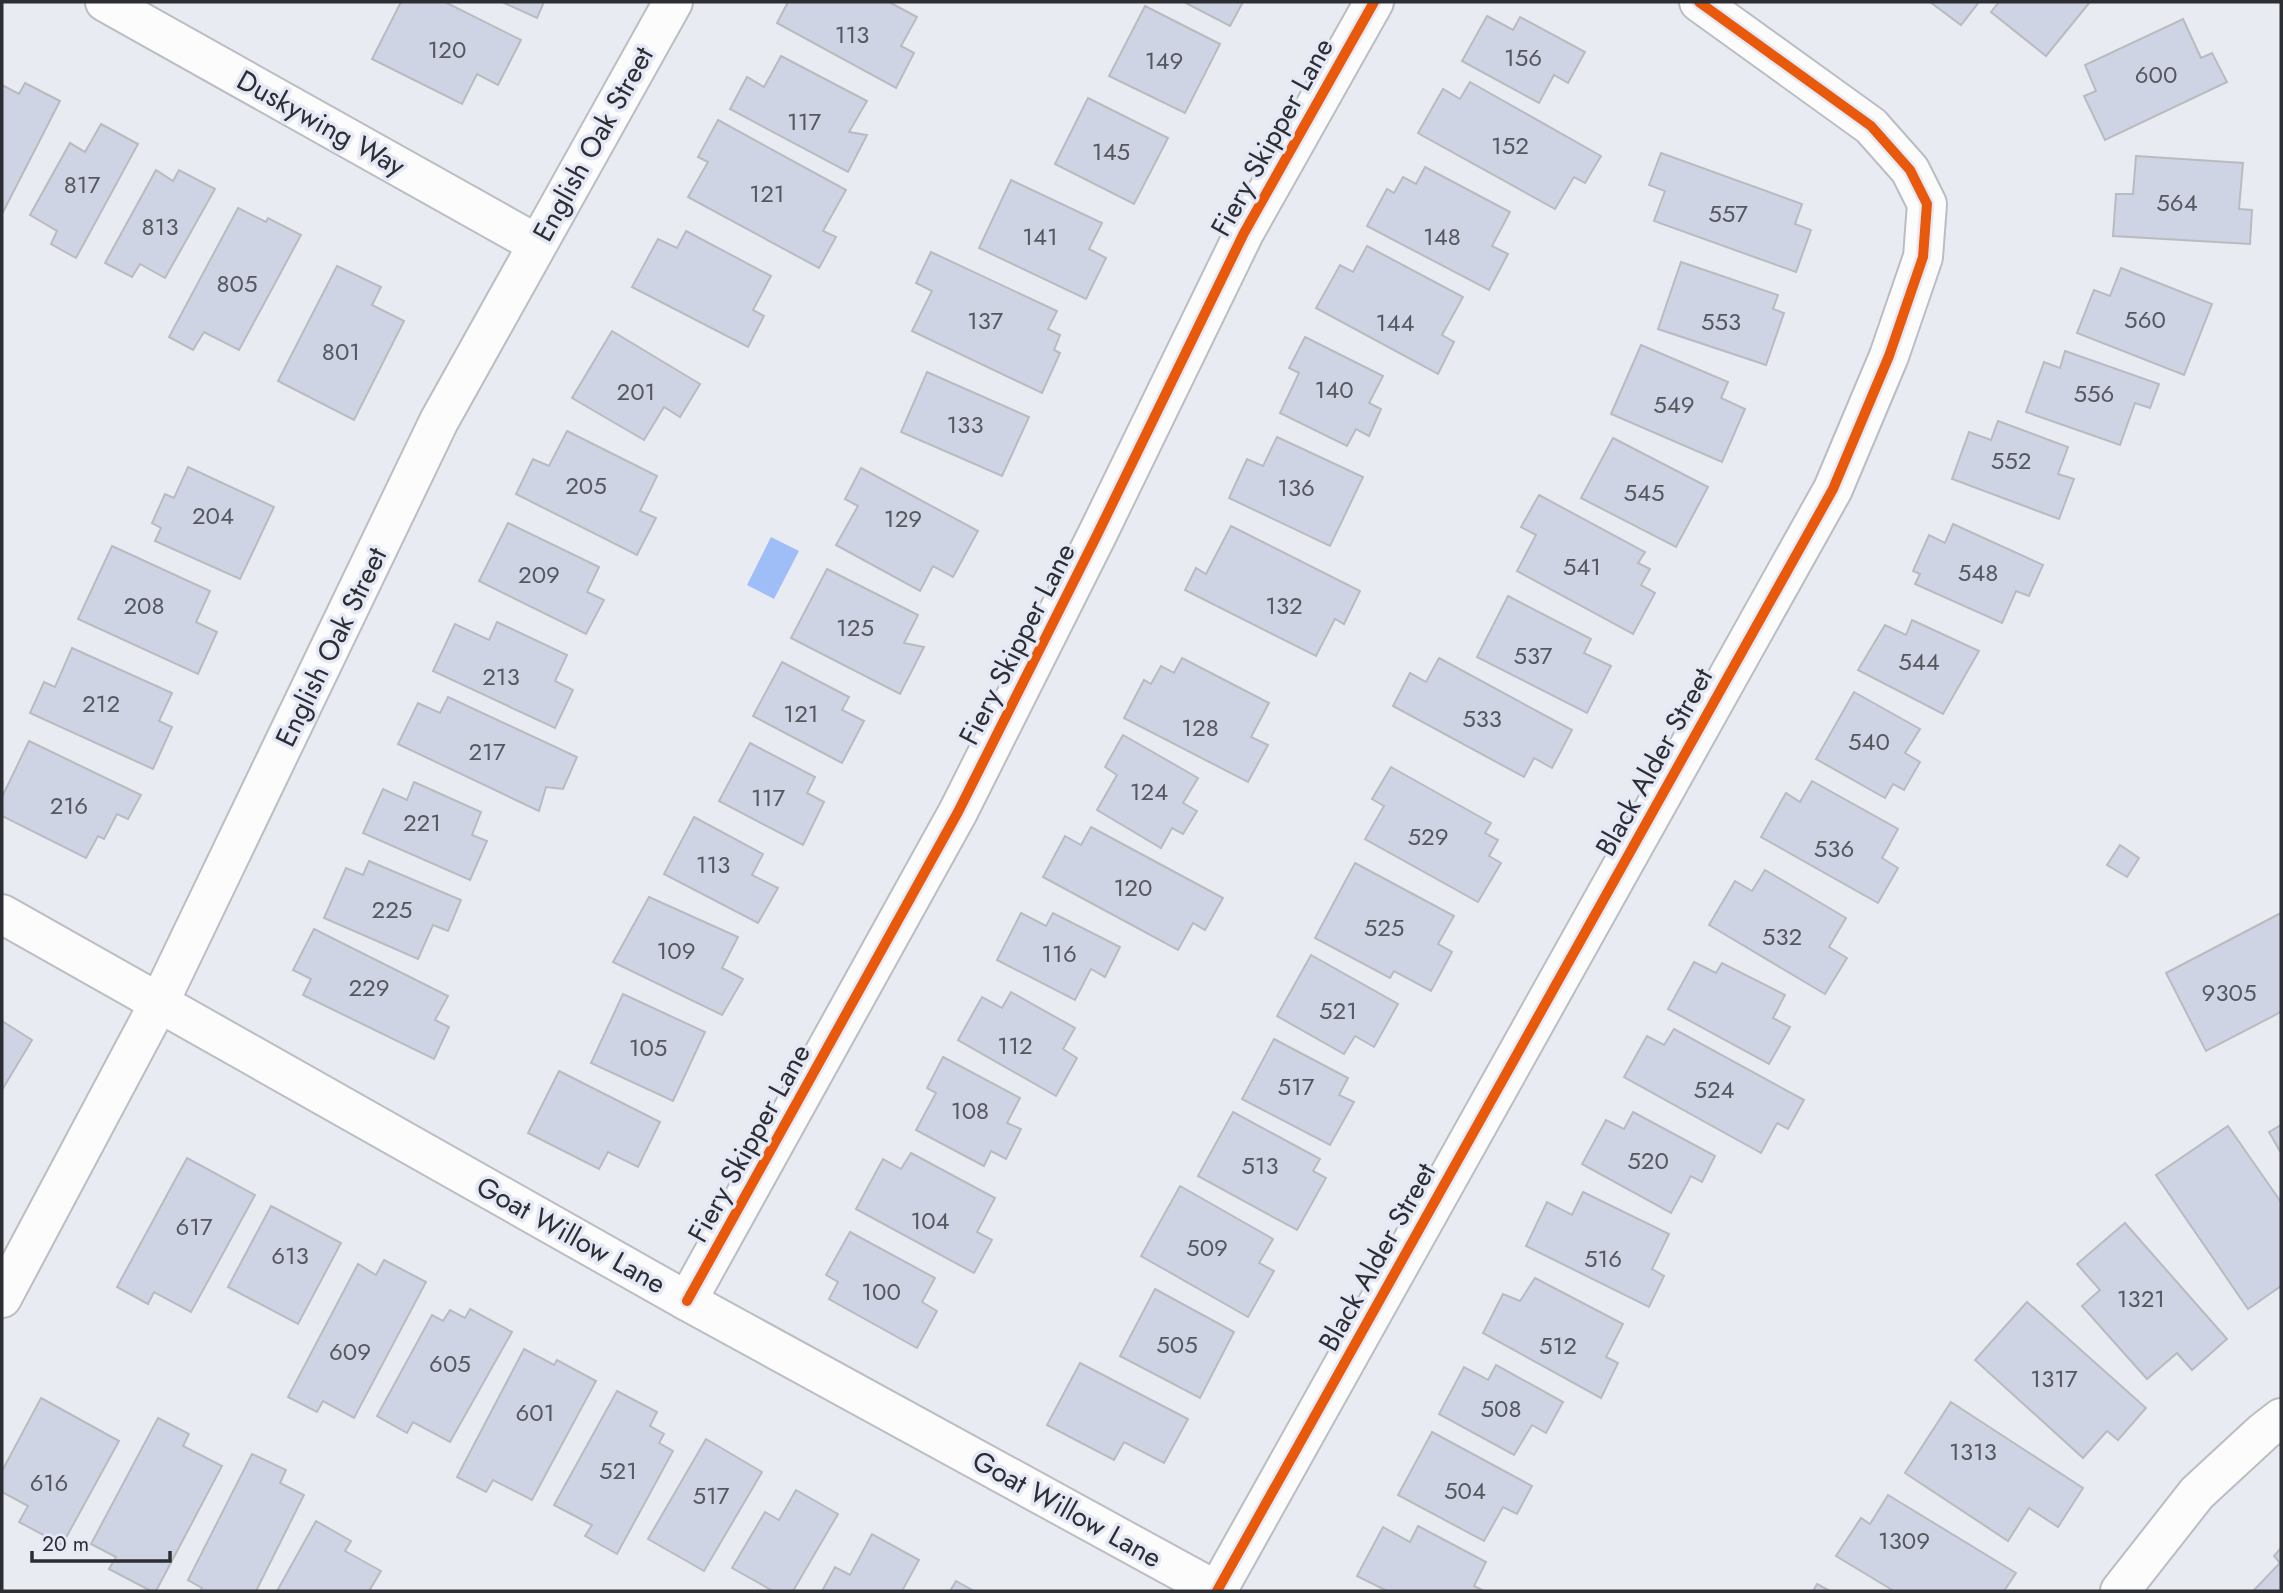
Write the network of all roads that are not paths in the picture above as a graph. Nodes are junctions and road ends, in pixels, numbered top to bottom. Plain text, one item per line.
1 (105, 2) edge
2 (673, 2) edge
3 (1374, 2) edge
4 (1699, 2) edge
5 (537, 244) junction
6 (2, 914) edge
7 (159, 1003) junction
8 (2, 1298) edge
9 (687, 1301) junction
10 (2281, 1418) edge
11 (1217, 1591) edge
12 (2120, 1591) edge

1 - 5 street, Duskywing Way
2 - 5 street, English Oak Street
3 - 9 street, Fiery Skipper Lane
4 - 11 street, Black Alder Street
5 - 7 street, English Oak Street
6 - 7 street, Goat Willow Lane
7 - 8 street, English Oak Street
7 - 9 street, Goat Willow Lane
9 - 11 street, Goat Willow Lane
10 - 12 street

